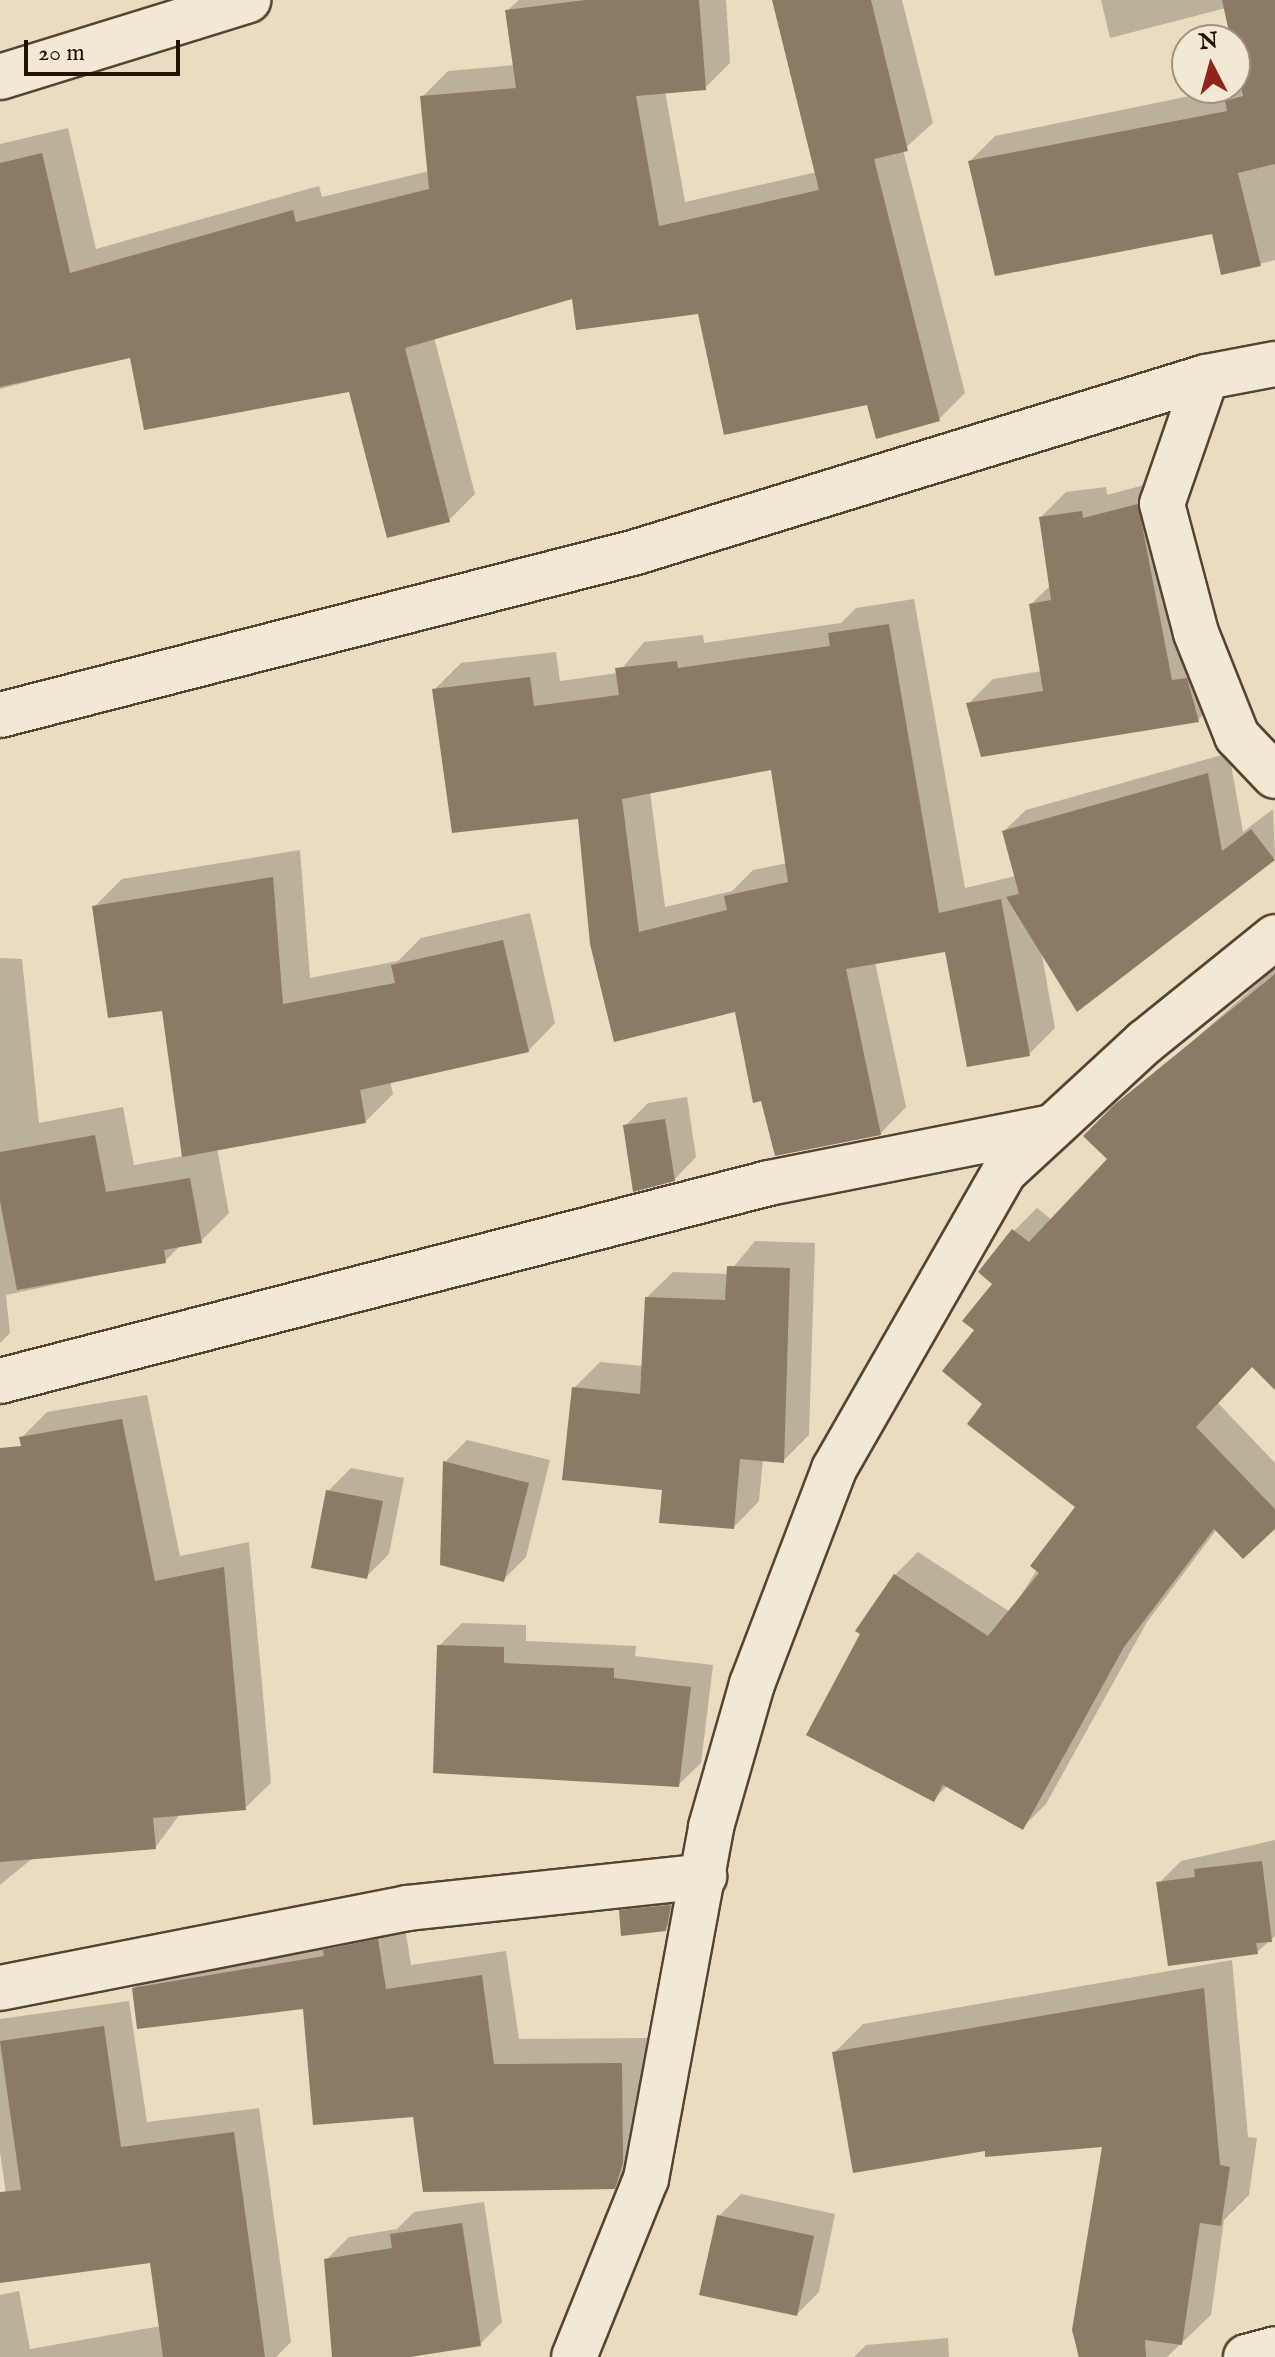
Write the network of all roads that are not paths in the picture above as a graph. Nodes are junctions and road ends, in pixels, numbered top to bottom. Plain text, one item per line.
1 (248, 0) edge
2 (180, 8) edge
3 (0, 77) edge
4 (1275, 364) edge
5 (1206, 377) junction
6 (0, 715) edge
7 (1275, 776) edge
8 (1275, 937) edge
9 (1053, 1127) junction
10 (0, 1381) edge
11 (704, 1876) junction
12 (0, 1988) edge
13 (1275, 2335) edge
14 (1274, 2349) edge
15 (574, 2357) edge
16 (1246, 2357) edge

1 - 2 street
2 - 3 street
4 - 5 street
5 - 6 street
5 - 7 street
8 - 9 street
9 - 10 street
9 - 11 street
11 - 12 street
11 - 15 street
13 - 14 street
14 - 16 street

